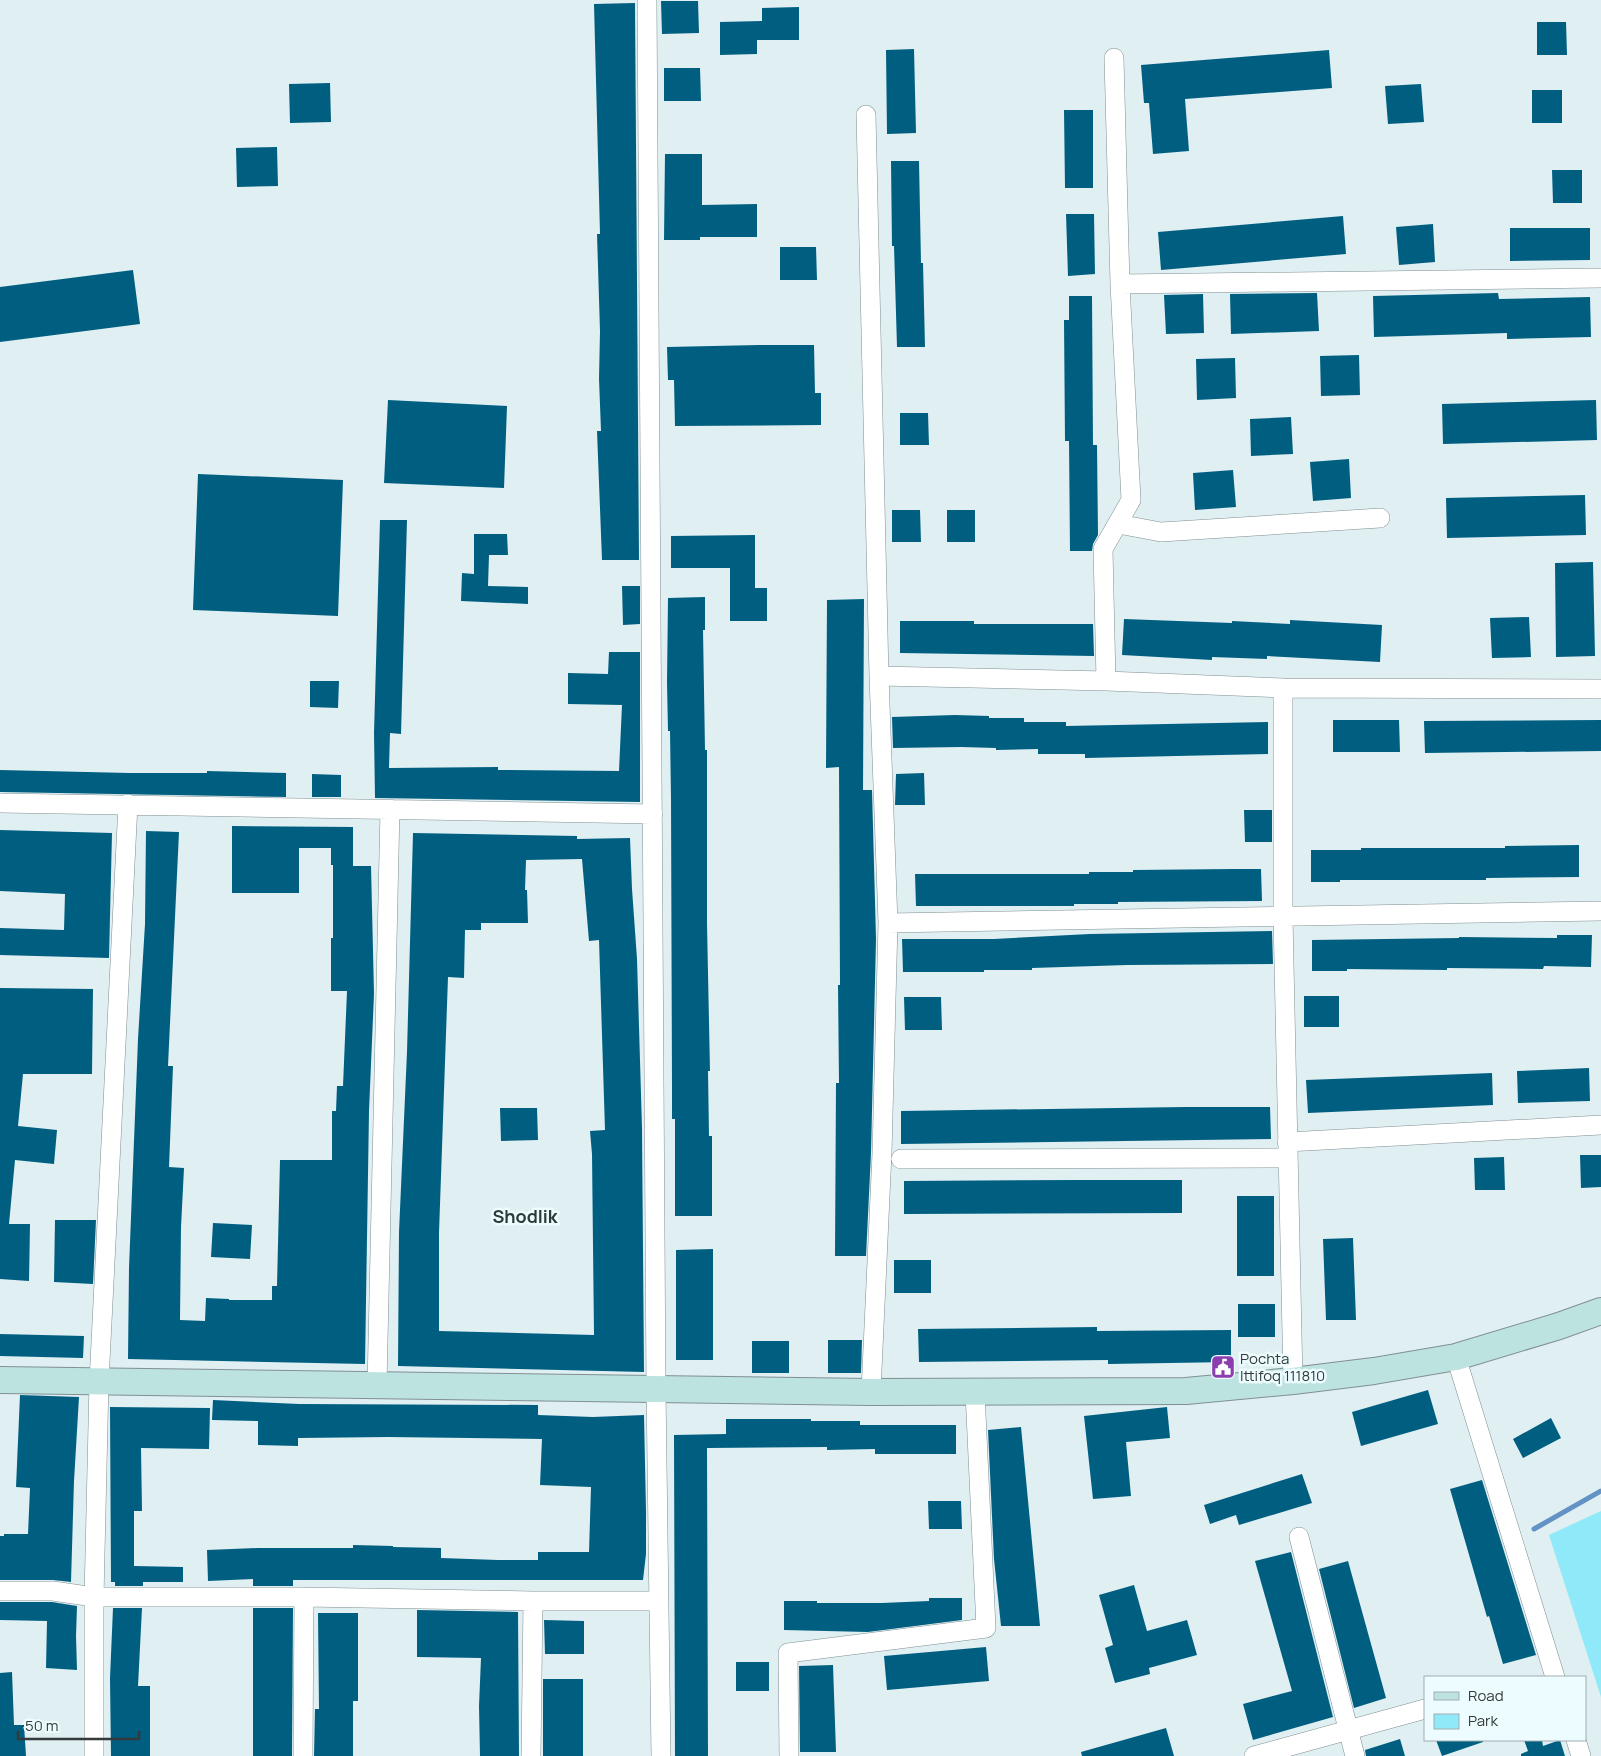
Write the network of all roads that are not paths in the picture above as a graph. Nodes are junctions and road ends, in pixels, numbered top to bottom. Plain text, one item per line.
1 (648, 0) edge
2 (1114, 58) dead end
3 (866, 115) dead end
4 (1601, 278) edge
5 (1120, 284) junction
6 (1380, 518) dead end
7 (1118, 524) junction
8 (879, 676) junction
9 (1106, 681) junction
10 (1283, 688) junction
11 (1601, 689) edge
12 (0, 803) edge
13 (128, 804) junction
14 (390, 809) junction
15 (653, 814) junction
16 (1601, 911) edge
17 (1283, 917) junction
18 (888, 923) junction
19 (1601, 1126) edge
20 (1287, 1150) junction
21 (901, 1159) dead end
22 (1601, 1311) edge
23 (1456, 1357) junction
24 (0, 1380) edge
25 (1293, 1381) junction
26 (99, 1382) junction
27 (377, 1386) junction
28 (656, 1389) junction
29 (871, 1392) junction
30 (975, 1392) junction
31 (1299, 1537) dead end
32 (0, 1591) edge
33 (94, 1597) junction
34 (304, 1597) junction
35 (533, 1601) junction
36 (659, 1601) junction
37 (1549, 1676) edge
38 (1424, 1709) edge
39 (1348, 1730) junction
40 (1576, 1741) edge
41 (94, 1756) edge
42 (303, 1756) edge
43 (531, 1756) edge
44 (661, 1756) edge
45 (789, 1756) edge
46 (1254, 1756) edge
47 (1355, 1756) edge
48 (1581, 1756) edge

1 - 15 street
2 - 5 street
3 - 8 street
4 - 5 street
5 - 7 street
6 - 7 street
7 - 9 street
8 - 9 street
8 - 18 street
9 - 10 street
10 - 11 street
10 - 17 street
12 - 13 street
13 - 14 street
13 - 26 street
14 - 15 street
14 - 27 street
15 - 28 street
16 - 17 street
17 - 18 street
17 - 20 street
18 - 29 street
19 - 20 street
20 - 21 street
20 - 25 street
22 - 23 main road
23 - 25 main road
23 - 37 street
24 - 26 main road
25 - 30 main road
26 - 27 main road
26 - 33 street
27 - 28 main road
28 - 29 main road
28 - 36 street
29 - 30 main road
30 - 45 street
31 - 39 street
32 - 33 street
33 - 34 street
33 - 41 street
34 - 35 street
34 - 42 street
35 - 36 street
35 - 43 street
36 - 44 street
38 - 39 street
39 - 46 street
39 - 47 street
40 - 48 street

